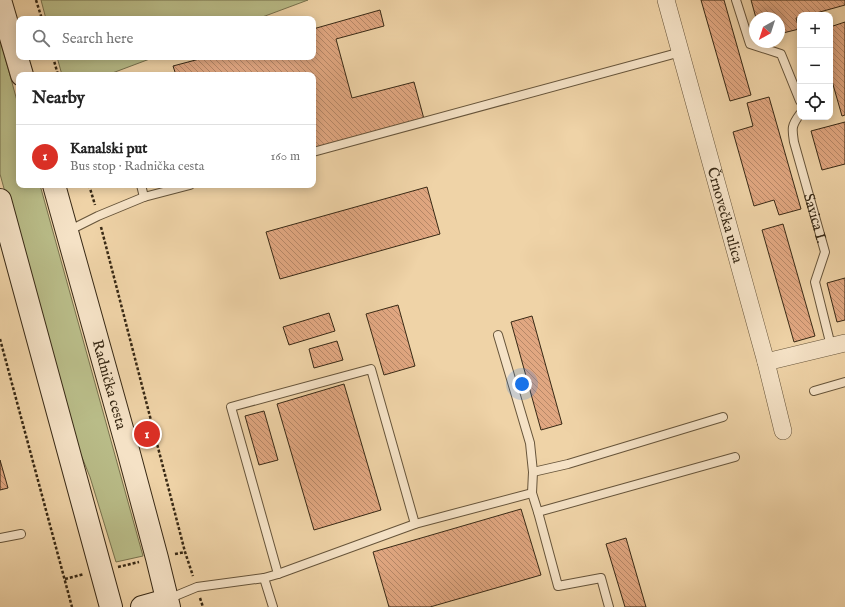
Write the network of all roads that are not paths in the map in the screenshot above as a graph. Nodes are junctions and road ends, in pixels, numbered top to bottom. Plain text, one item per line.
1 (0, 0) edge
2 (666, 0) edge
3 (736, 0) edge
4 (681, 52) junction
5 (16, 55) edge
6 (18, 60) edge
7 (21, 72) edge
8 (797, 94) edge
9 (797, 118) edge
10 (316, 151) edge
11 (55, 188) edge
12 (142, 188) edge
13 (179, 188) edge
14 (144, 198) junction
15 (0, 200) edge
16 (67, 231) junction
17 (498, 335) dead end
18 (838, 345) edge
19 (766, 362) junction
20 (845, 382) edge
21 (814, 391) dead end
22 (723, 417) dead end
23 (783, 431) dead end
24 (735, 456) dead end
25 (533, 472) junction
26 (532, 493) junction
27 (538, 512) junction
28 (415, 524) junction
29 (21, 534) dead end
30 (0, 538) edge
31 (278, 574) junction
32 (264, 578) junction
33 (168, 603) edge
34 (111, 607) edge
35 (142, 607) edge
36 (272, 607) edge
37 (609, 607) edge

1 - 5 main road
2 - 4 street, Črnovečka ulica
3 - 8 lane
4 - 10 lane
4 - 19 street, Črnovečka ulica
6 - 7 main road
9 - 18 lane, Savica I.
11 - 16 main road, Radnička cesta
12 - 14 lane
13 - 14 lane
14 - 16 lane
15 - 34 main road
16 - 33 main road, Radnička cesta
17 - 25 lane
18 - 19 street, Savica I.
19 - 23 street, Črnovečka ulica
20 - 21 lane
22 - 25 lane
24 - 27 lane
25 - 26 lane
26 - 27 lane
26 - 28 lane
27 - 37 lane
28 - 31 lane
28 - 31 lane
29 - 30 lane
31 - 32 lane
32 - 33 lane
32 - 36 lane
33 - 35 main road

